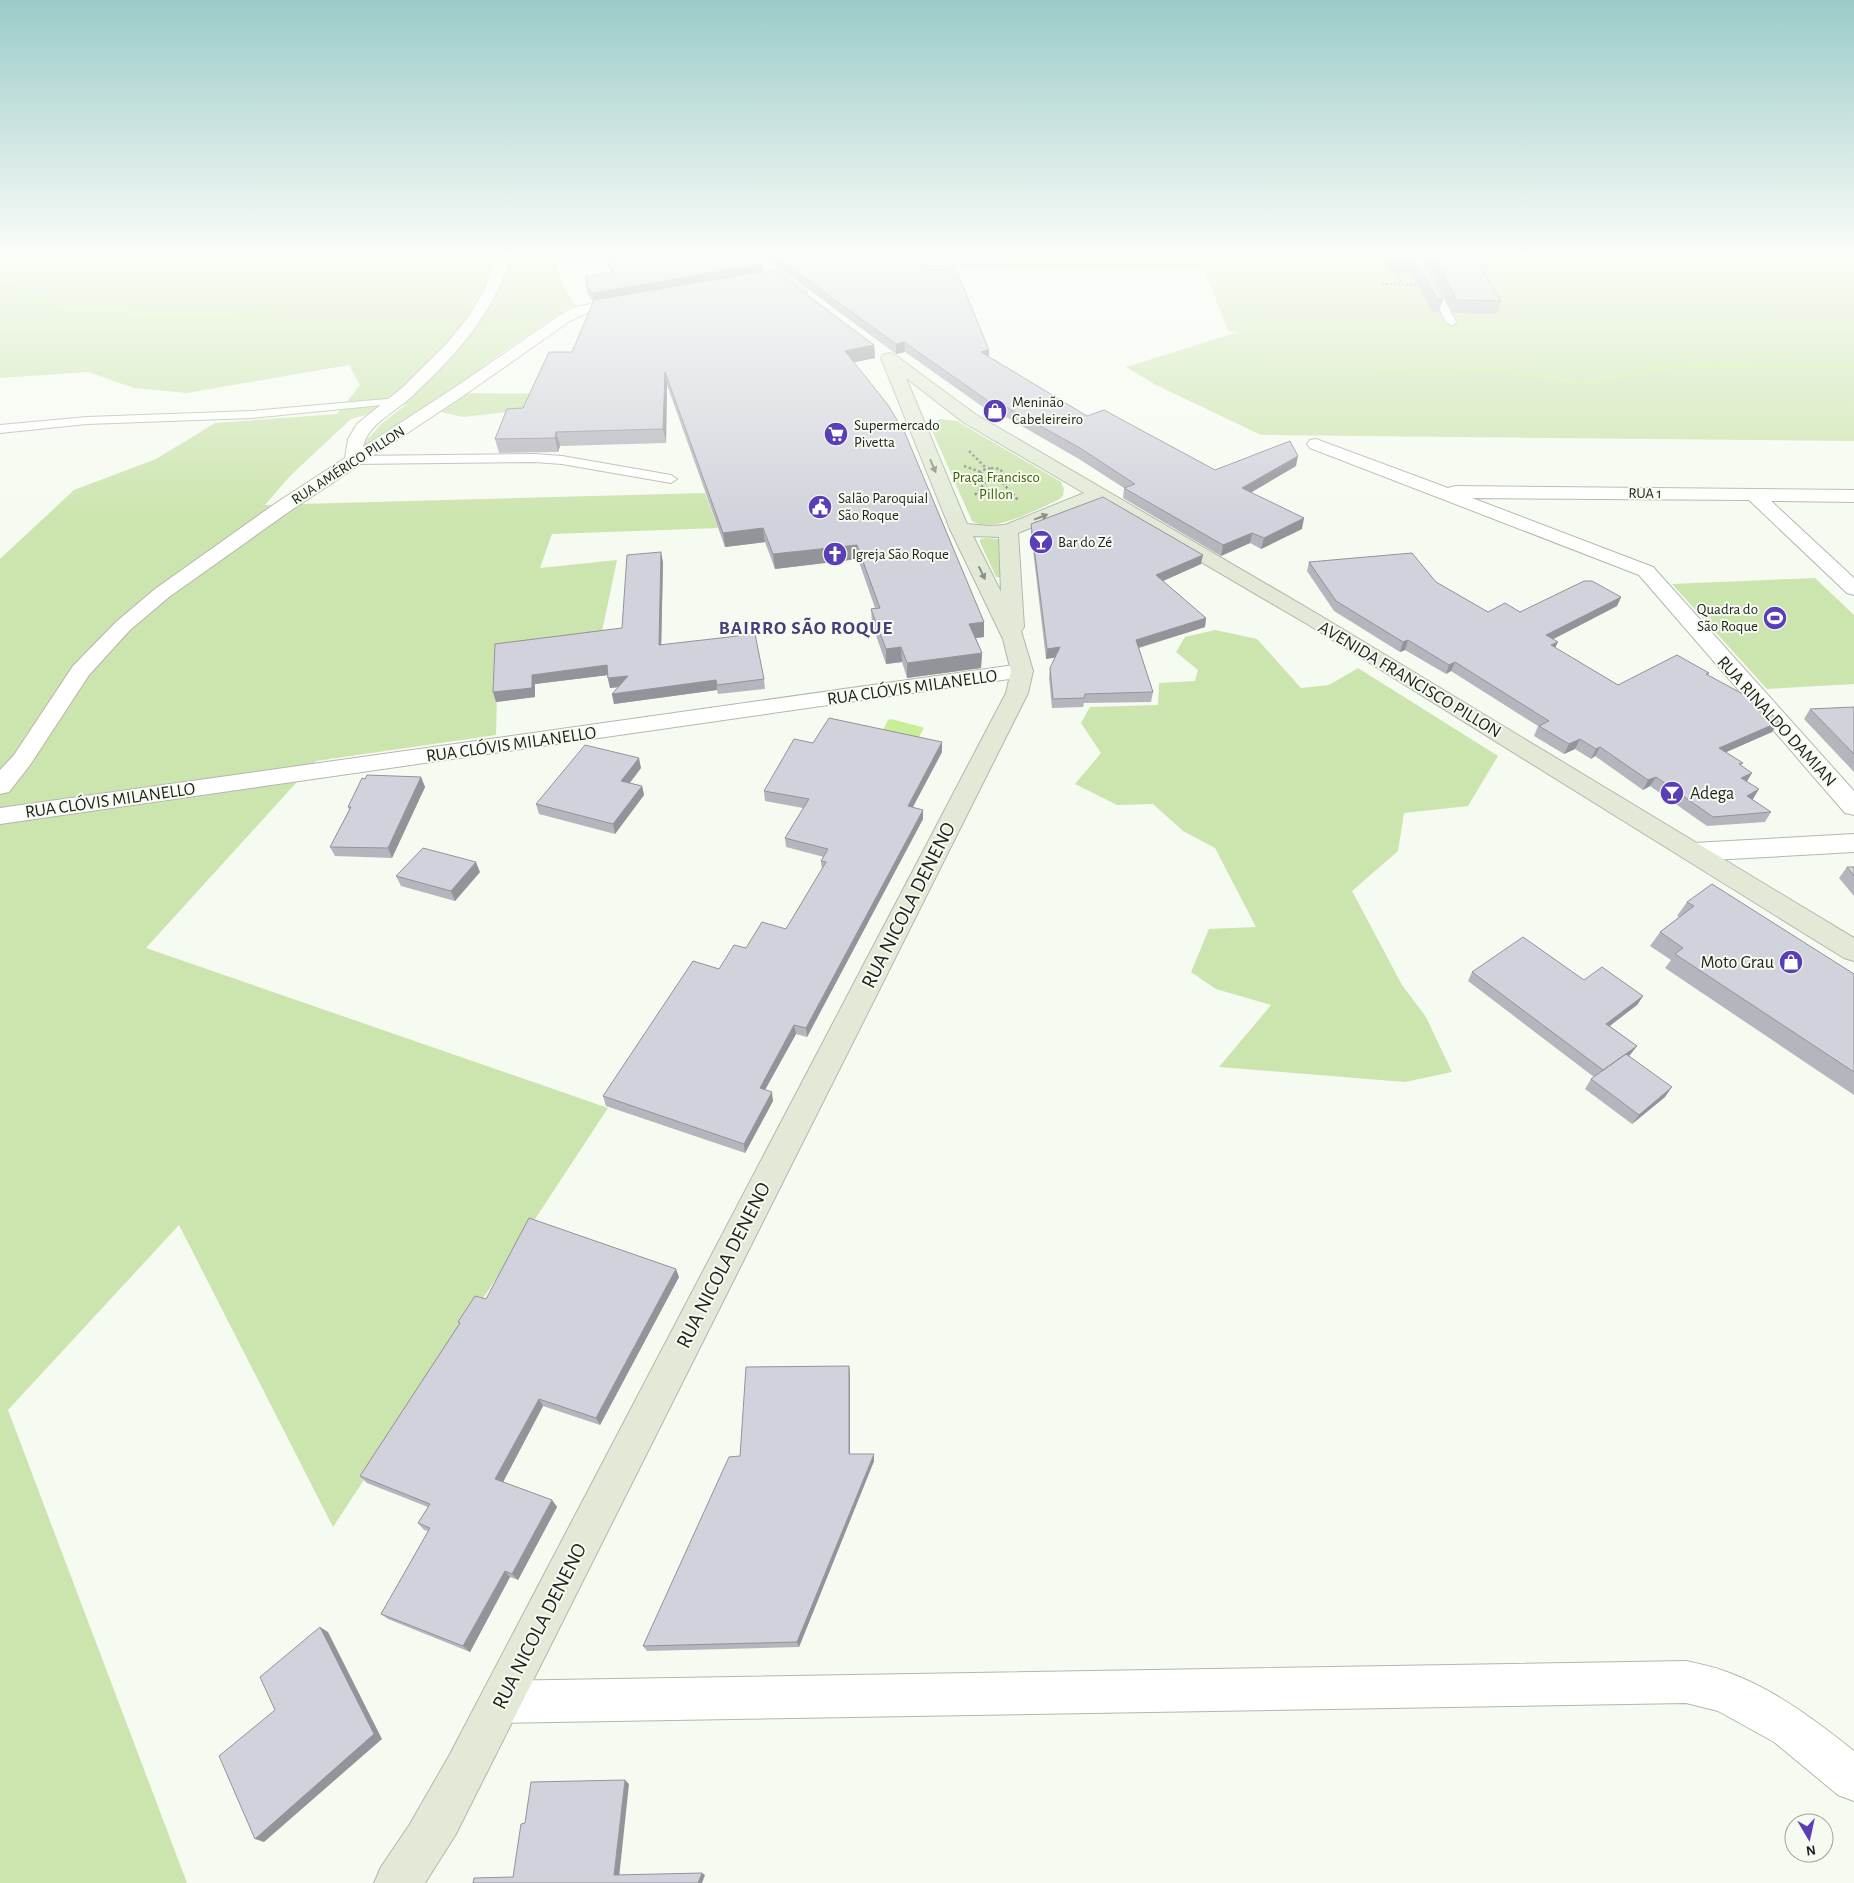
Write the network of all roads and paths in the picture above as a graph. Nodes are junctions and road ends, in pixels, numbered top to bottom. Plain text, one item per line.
1 (454, 344) edge
2 (529, 344) edge
3 (398, 401) junction
4 (962, 413) junction
5 (925, 416) junction
6 (0, 429) edge
7 (1316, 444) dead end
8 (354, 460) junction
9 (671, 479) dead end
10 (988, 479) junction
11 (998, 479) junction
12 (1436, 491) junction
13 (1098, 494) junction
14 (1753, 494) junction
15 (1854, 496) edge
16 (973, 497) dead end
17 (1022, 503) dead end
18 (960, 529) junction
19 (1008, 530) junction
20 (1850, 585) edge
21 (1014, 639) junction
22 (1022, 672) junction
23 (0, 786) edge
24 (1854, 807) edge
25 (0, 816) edge
26 (1854, 843) edge
27 (1693, 852) junction
28 (1854, 951) edge
29 (500, 1702) junction
30 (1854, 1779) edge
31 (397, 1883) edge

1 - 3 street
2 - 8 street, RUA AMÉRICO PILLON
3 - 6 lane
3 - 8 street
4 - 5 street
4 - 5 street, AVENIDA FRANCISCO PILLON
4 - 13 street, AVENIDA FRANCISCO PILLON
5 -> 18 street
7 - 12 street, RUA RINALDO DAMIAN
8 - 9 lane
8 - 23 street, RUA AMÉRICO PILLON
10 - 11 path
10 - 11 path
10 - 16 path
11 - 17 path
12 - 14 street, RUA 1
12 - 24 street, RUA RINALDO DAMIAN
19 -> 13 street
13 - 27 street, AVENIDA FRANCISCO PILLON
14 - 15 street, RUA 1
14 - 20 street
18 - 19 street
18 -> 21 street
19 - 21 street
21 - 22 street, RUA NICOLA DENENO
22 - 25 street, RUA CLÓVIS MILANELLO
22 - 29 street, RUA NICOLA DENENO
26 - 27 street
27 - 28 street, AVENIDA FRANCISCO PILLON
29 - 30 street
29 - 31 street, RUA NICOLA DENENO

